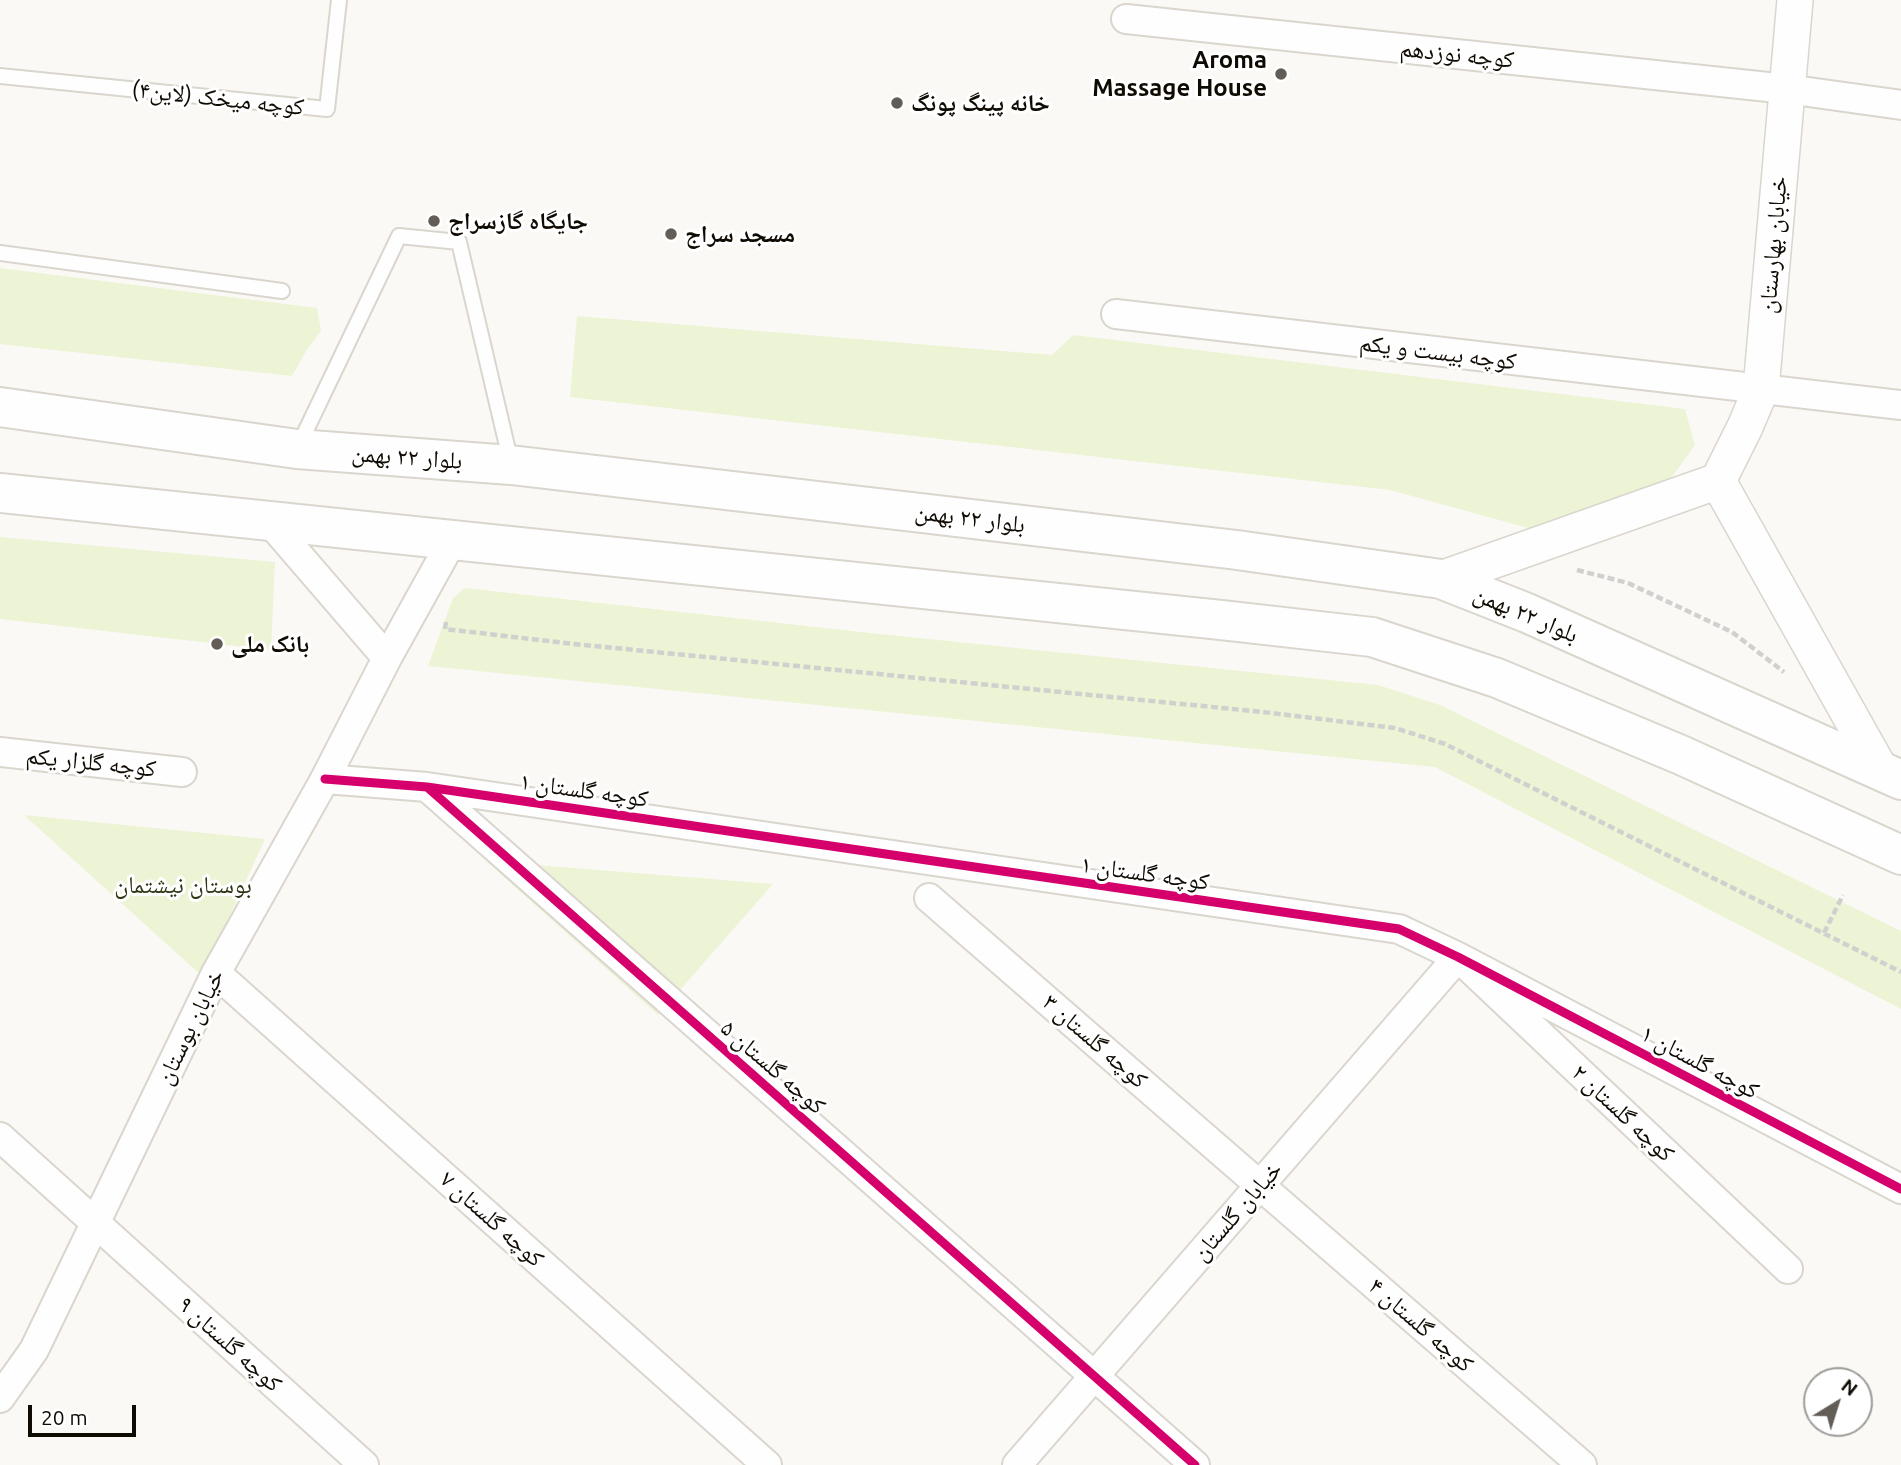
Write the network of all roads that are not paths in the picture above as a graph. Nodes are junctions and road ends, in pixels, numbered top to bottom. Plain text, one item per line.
1 (339, 0) edge
2 (1796, 0) edge
3 (1126, 19) dead end
4 (0, 76) edge
5 (1787, 89) junction
6 (1901, 105) edge
7 (0, 253) edge
8 (282, 291) dead end
9 (1116, 314) dead end
10 (1761, 389) junction
11 (1901, 405) edge
12 (0, 407) edge
13 (297, 449) junction
14 (511, 465) junction
15 (1718, 481) junction
16 (0, 493) edge
17 (269, 521) junction
18 (453, 541) junction
19 (1441, 579) junction
20 (387, 658) junction
21 (0, 752) edge
22 (182, 772) dead end
23 (1891, 775) edge
24 (326, 779) junction
25 (427, 787) junction
26 (1901, 855) edge
27 (929, 898) dead end
28 (1458, 957) junction
29 (216, 972) junction
30 (0, 1137) edge
31 (1260, 1185) junction
32 (1901, 1189) edge
33 (95, 1223) junction
34 (1788, 1269) dead end
35 (1094, 1376) junction
36 (4, 1382) edge
37 (364, 1465) edge
38 (767, 1465) edge
39 (1017, 1465) edge
40 (1195, 1465) edge
41 (1582, 1465) edge

1 - 4 lane, کوچه میخک (لاین۴)
2 - 5 street, خیابان بهارستان
3 - 5 street, کوچه نوزدهم
5 - 6 street, کوچه نوزدهم
5 - 10 street, خیابان بهارستان
7 - 8 lane
9 - 10 street, کوچه بیست و یکم
10 - 11 street, کوچه بیست و یکم
10 - 15 street, خیابان بهارستان
12 - 13 main road, بلوار ۲۲ بهمن
13 - 14 main road, بلوار ۲۲ بهمن
13 - 14 lane
14 - 19 main road, بلوار ۲۲ بهمن
15 - 19 street
15 - 23 street
16 - 17 main road
17 - 18 main road
17 - 20 street
18 - 20 street, خیابان بوستان
18 - 26 main road
19 - 23 main road, بلوار ۲۲ بهمن
20 - 24 street, خیابان بوستان
21 - 22 street, کوچه گلزار یکم
24 - 25 street, کوچه گلستان ۱
24 - 29 street, خیابان بوستان
25 - 28 street, کوچه گلستان ۱
25 - 35 street, کوچه گلستان ۵
27 - 31 street, کوچه گلستان ۳
28 - 31 street, خیابان گلستان
28 - 32 street, کوچه گلستان ۱
28 - 34 street, کوچه گلستان ۲
29 - 33 street, خیابان بوستان
29 - 38 street, کوچه گلستان ۷
30 - 33 street, کوچه گلستان ۹
31 - 35 street, خیابان گلستان
31 - 41 street, کوچه گلستان ۴
33 - 36 street, خیابان بوستان
33 - 37 street, کوچه گلستان ۹
35 - 39 street, خیابان گلستان
35 - 40 street, کوچه گلستان ۵

